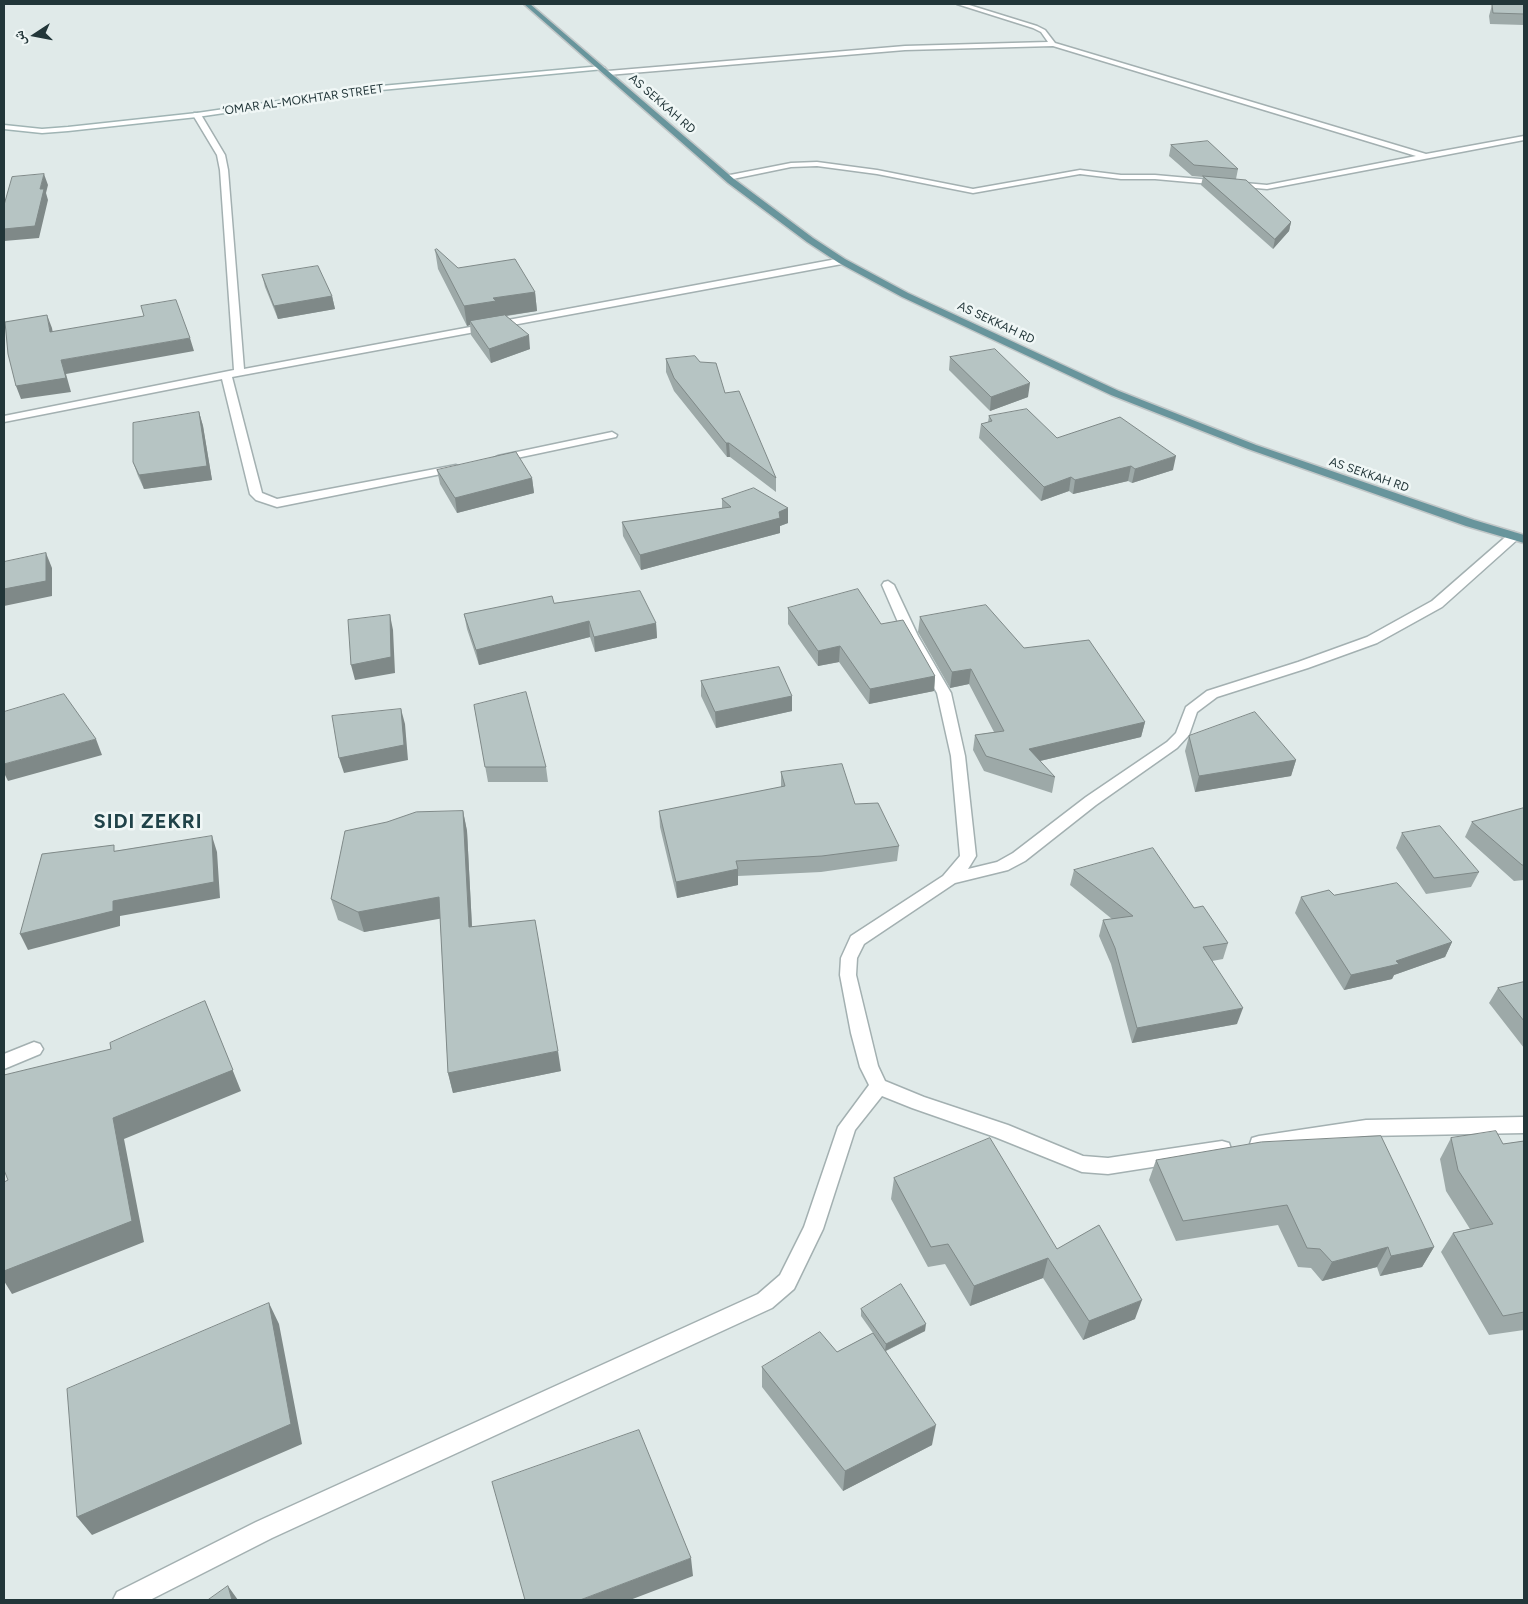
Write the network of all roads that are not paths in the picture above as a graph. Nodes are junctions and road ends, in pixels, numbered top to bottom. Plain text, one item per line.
1 (527, 4) edge
2 (960, 4) edge
3 (1053, 44) junction
4 (605, 71) junction
5 (198, 116) junction
6 (4, 127) edge
7 (1524, 138) edge
8 (1428, 157) junction
9 (728, 178) junction
10 (842, 261) junction
11 (239, 373) junction
12 (226, 375) junction
13 (4, 418) edge
14 (612, 435) dead end
15 (489, 461) edge
16 (470, 465) edge
17 (1519, 538) edge
18 (888, 585) dead end
19 (949, 880) junction
20 (34, 1049) dead end
21 (4, 1062) edge
22 (879, 1086) junction
23 (1524, 1125) edge
24 (125, 1600) edge

1 - 4 main road, AS SEKKAH RD
2 - 3 street
3 - 4 street, ‘OMAR AL-MOKHTAR STREET
3 - 8 street
4 - 5 street, ‘OMAR AL-MOKHTAR STREET
4 - 9 main road, AS SEKKAH RD
5 - 6 street, ‘OMAR AL-MOKHTAR STREET
5 - 11 street
7 - 8 street
8 - 9 street
9 - 10 main road, AS SEKKAH RD
10 - 11 street
10 - 17 main road, AS SEKKAH RD
11 - 12 street
12 - 13 street
12 - 16 street
14 - 15 street
17 - 19 street
18 - 19 street
19 - 22 street
20 - 21 street
22 - 23 street
22 - 24 street

